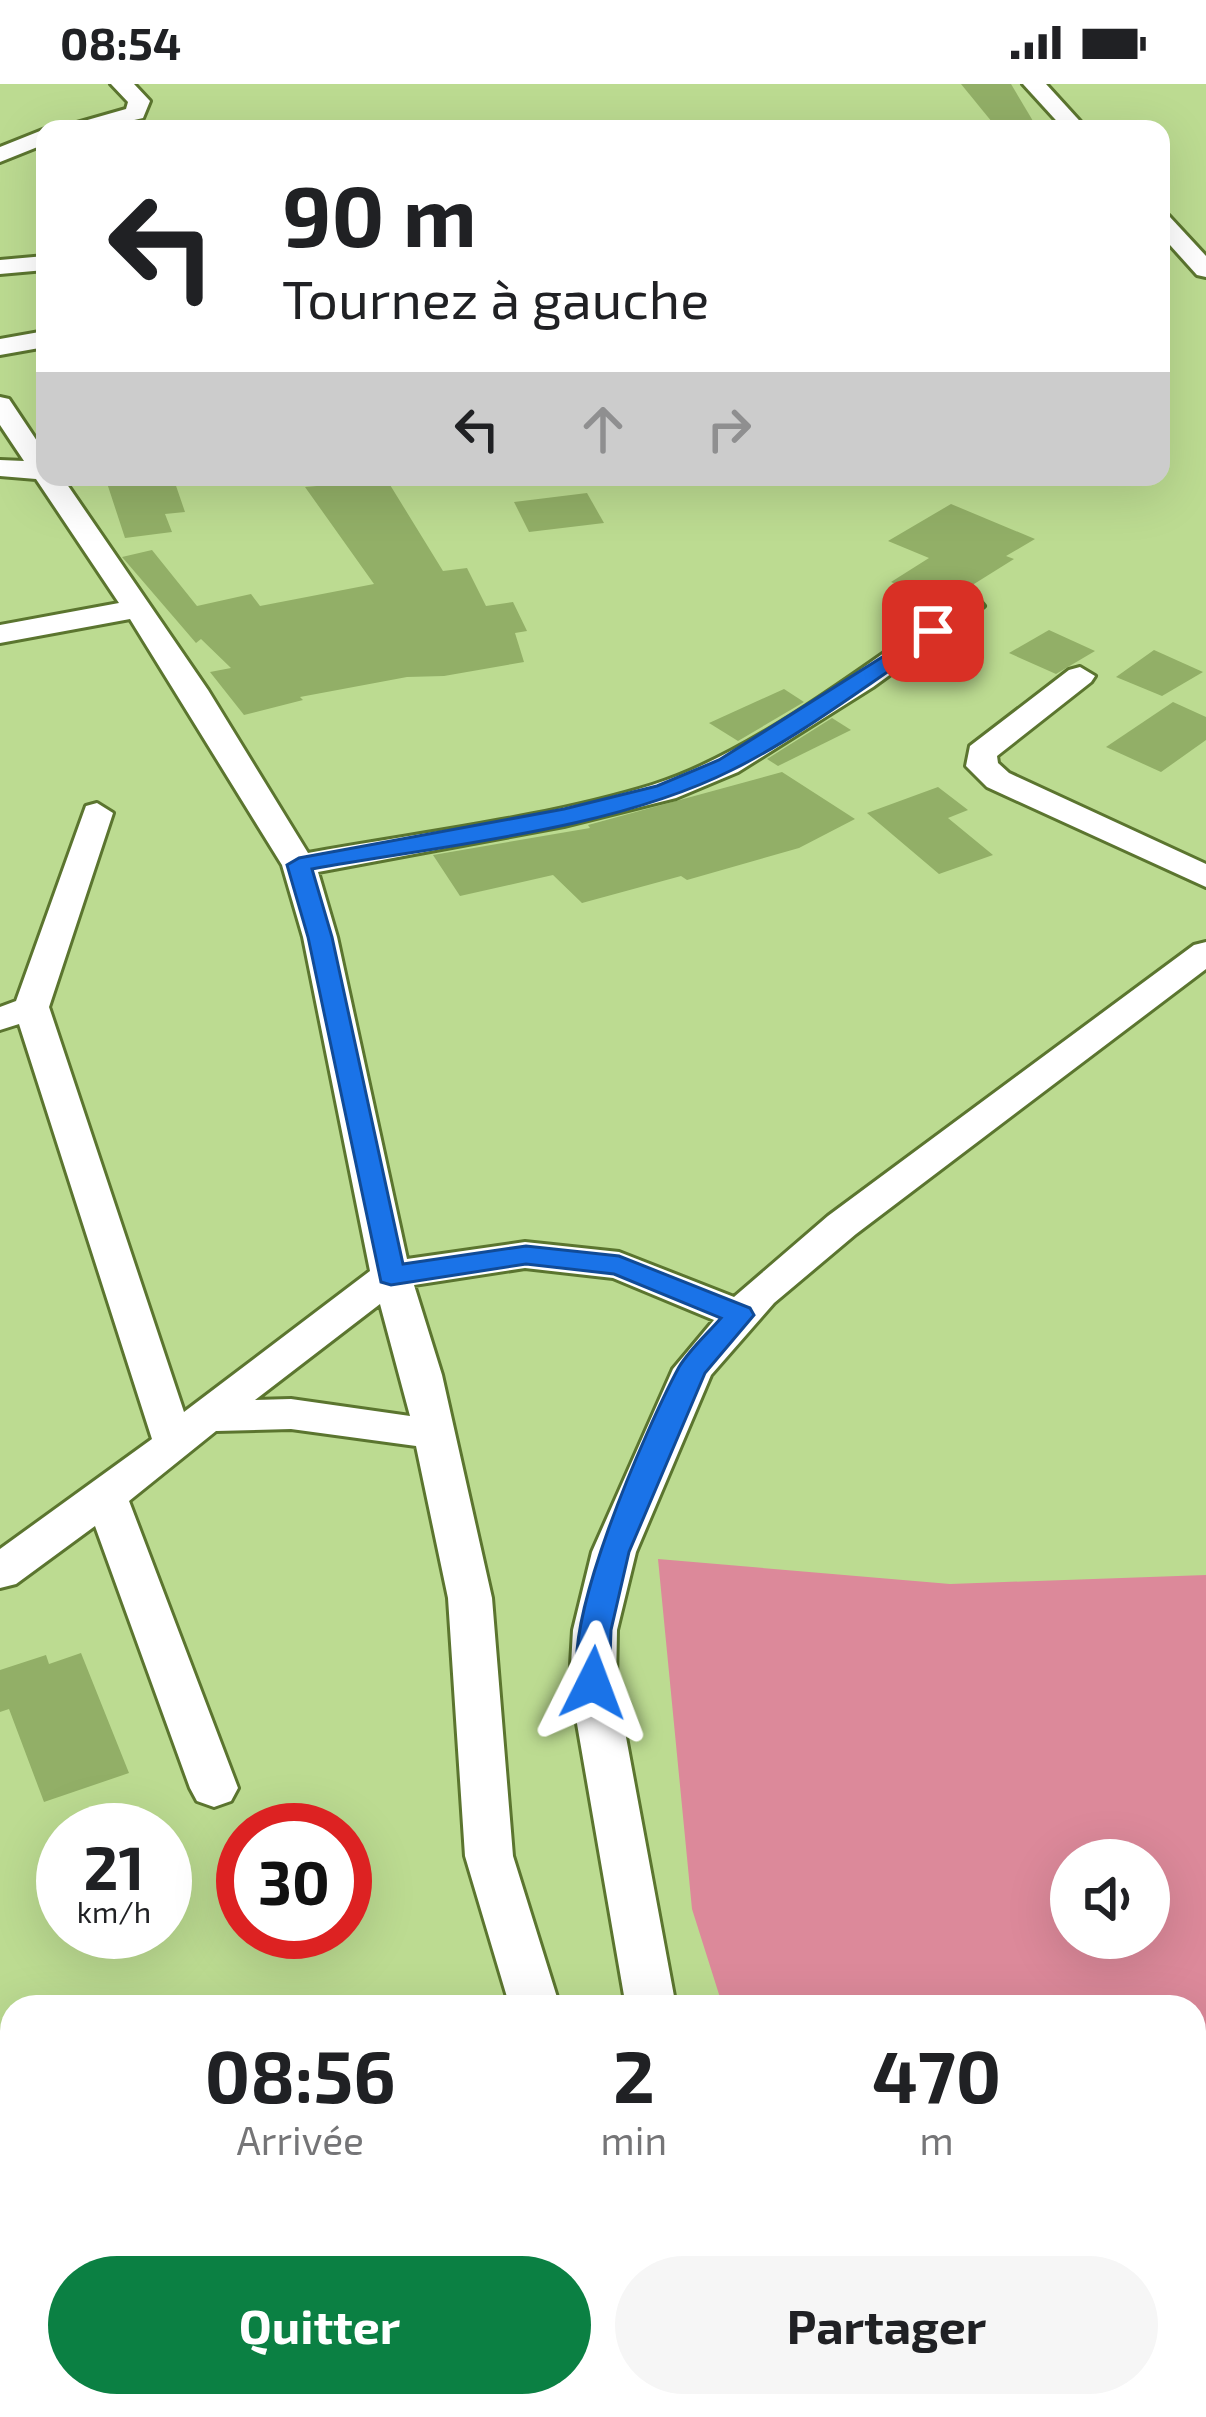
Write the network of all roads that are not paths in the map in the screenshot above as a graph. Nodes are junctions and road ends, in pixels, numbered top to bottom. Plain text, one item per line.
1 (122, 84) edge
2 (1034, 84) edge
3 (105, 120) edge
4 (1068, 120) edge
5 (36, 140) edge
6 (0, 155) edge
7 (1170, 231) edge
8 (36, 263) edge
9 (0, 267) edge
10 (1206, 270) edge
11 (36, 341) edge
12 (0, 347) edge
13 (6, 413) edge
14 (36, 417) edge
15 (36, 460) edge
16 (0, 468) edge
17 (36, 473) edge
18 (53, 486) edge
19 (969, 606) dead end
20 (135, 610) junction
21 (0, 634) edge
22 (1080, 676) dead end
23 (97, 813) dead end
24 (299, 865) junction
25 (1206, 877) edge
26 (1206, 952) edge
27 (16, 1013) edge
28 (391, 1275) junction
29 (740, 1315) junction
30 (190, 1430) junction
31 (436, 1435) junction
32 (106, 1496) junction
33 (0, 1572) edge
34 (214, 1788) dead end
35 (531, 1995) edge
36 (648, 1995) edge

1 - 3 street
2 - 4 street
5 - 6 street
7 - 10 street
8 - 9 street
11 - 12 street
13 - 14 street
13 - 15 street
16 - 17 street
18 - 20 street
19 - 24 street
20 - 21 street
20 - 24 street
22 - 25 street
23 - 27 street
24 - 28 street
26 - 29 street
27 - 30 street
28 - 29 street
28 - 30 street
28 - 31 street
29 - 36 street
30 - 31 street
30 - 32 street
31 - 35 street
32 - 33 street
32 - 34 street

